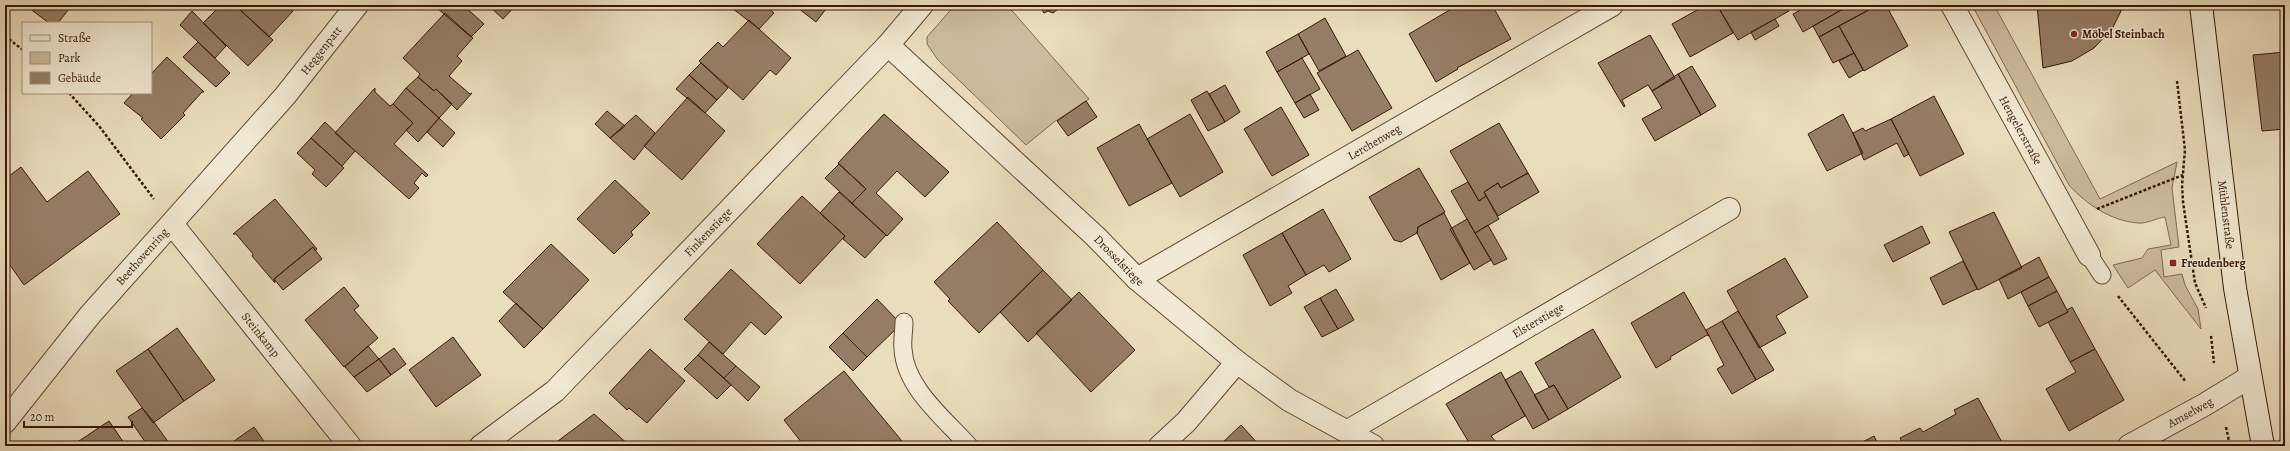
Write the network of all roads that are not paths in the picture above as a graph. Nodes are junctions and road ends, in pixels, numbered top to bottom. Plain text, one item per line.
1 (357, 5) edge
2 (922, 5) edge
3 (1612, 5) edge
4 (1952, 5) edge
5 (2201, 5) edge
6 (888, 45) junction
7 (285, 96) joint
8 (1729, 209) dead end
9 (172, 224) junction
10 (2089, 255) joint
11 (2102, 275) road end
12 (1137, 279) junction
13 (904, 322) dead end
14 (1236, 362) junction
15 (2250, 377) junction
16 (5, 422) edge
17 (1348, 431) junction
18 (350, 446) edge
19 (481, 446) edge
20 (969, 446) edge
21 (1160, 446) edge
22 (1373, 446) edge
23 (2129, 446) edge
24 (2263, 446) edge

1 - 7 street, Heggenpatt
2 - 6 street, Finkenstiege
3 - 12 street, Lerchenweg
4 - 10 street, Hengelerstraße
5 - 15 street, Mühlenstraße
6 - 12 street, Drosselstiege
6 - 19 street, Finkenstiege
7 - 9 street, Beethovenring
8 - 17 street, Elsterstiege
9 - 16 street, Beethovenring
9 - 18 street, Steinkamp
10 - 11 lane
12 - 14 street, Drosselstiege
13 - 20 lane
14 - 17 street, Drosselstiege
14 - 21 street
15 - 23 street, Amselweg
15 - 24 street, Mühlenstraße
17 - 22 street, Drosselstiege

